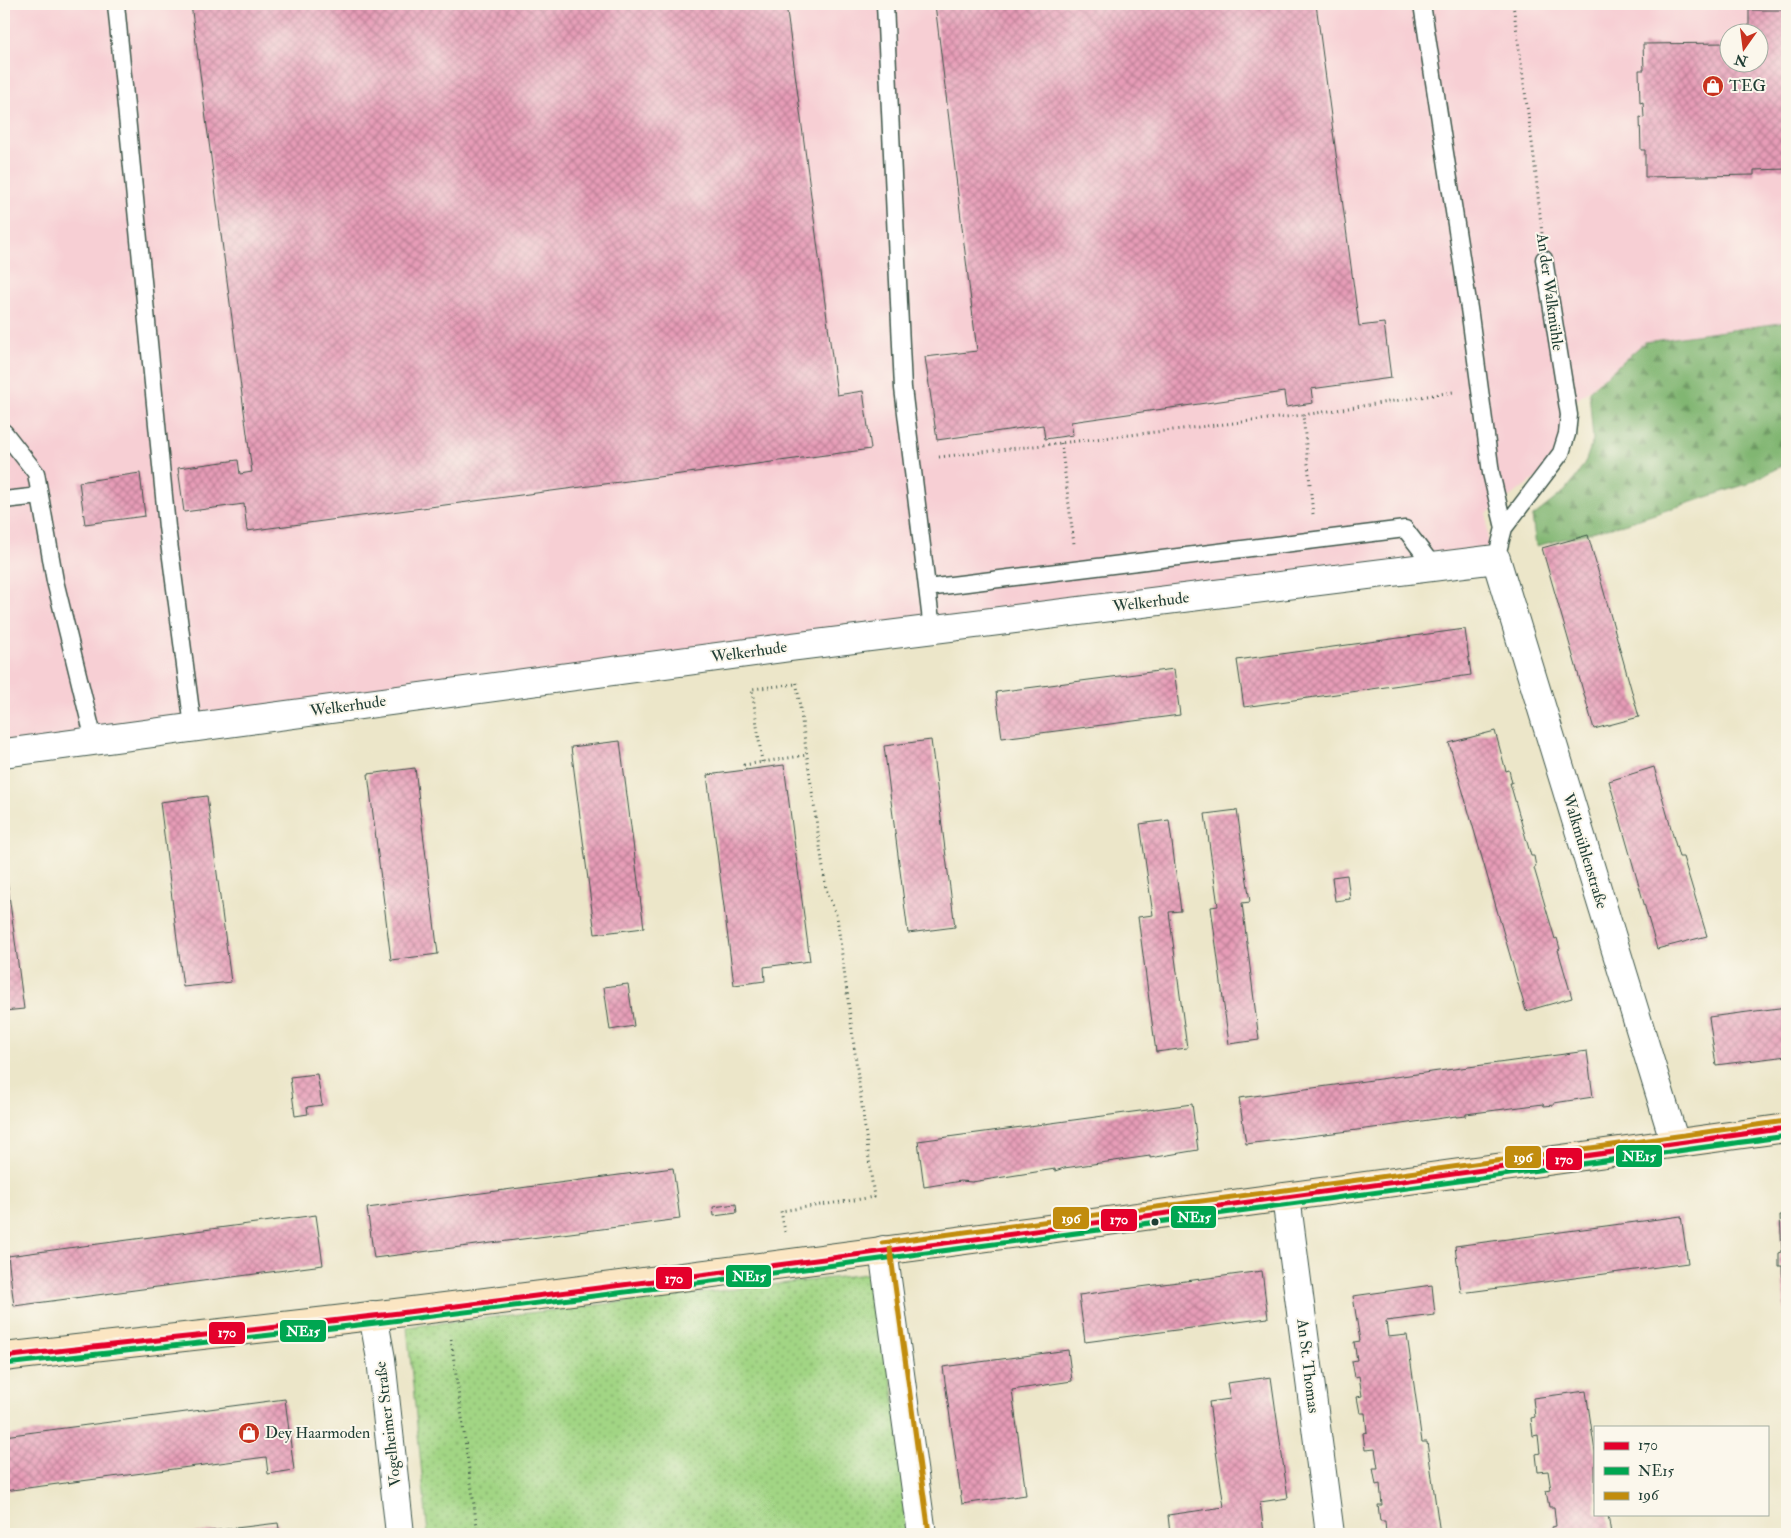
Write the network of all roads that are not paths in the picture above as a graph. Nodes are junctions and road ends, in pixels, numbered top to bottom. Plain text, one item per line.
1 (116, 4) edge
2 (885, 4) edge
3 (1422, 4) edge
4 (1544, 259) road end
5 (4, 432) edge
6 (40, 496) junction
7 (4, 500) edge
8 (1504, 528) junction
9 (1496, 559) junction
10 (1434, 567) junction
11 (927, 588) junction
12 (932, 630) junction
13 (193, 727) junction
14 (94, 740) junction
15 (4, 753) edge
16 (1787, 1128) edge
17 (1675, 1143) junction
18 (1286, 1197) junction
19 (884, 1250) junction
20 (373, 1315) junction
21 (4, 1357) edge
22 (400, 1534) edge
23 (922, 1534) edge
24 (1330, 1534) edge

1 - 13 lane
2 - 11 lane
3 - 8 lane
4 - 8 lane, An der Walkmühle
5 - 6 lane
6 - 7 lane
6 - 14 lane
8 - 9 lane, An der Walkmühle
9 - 10 street, Welkerhude
9 - 17 street, Walkmühlenstraße
10 - 11 lane
10 - 12 street, Welkerhude
11 - 12 lane
12 - 13 street, Welkerhude
13 - 14 street, Welkerhude
14 - 15 street, Welkerhude
16 - 17 main road
17 - 18 main road
18 - 19 main road
18 - 24 street, An St. Thomas
19 - 20 main road
19 - 23 street
20 - 21 main road
20 - 22 street, Vogelheimer Straße

